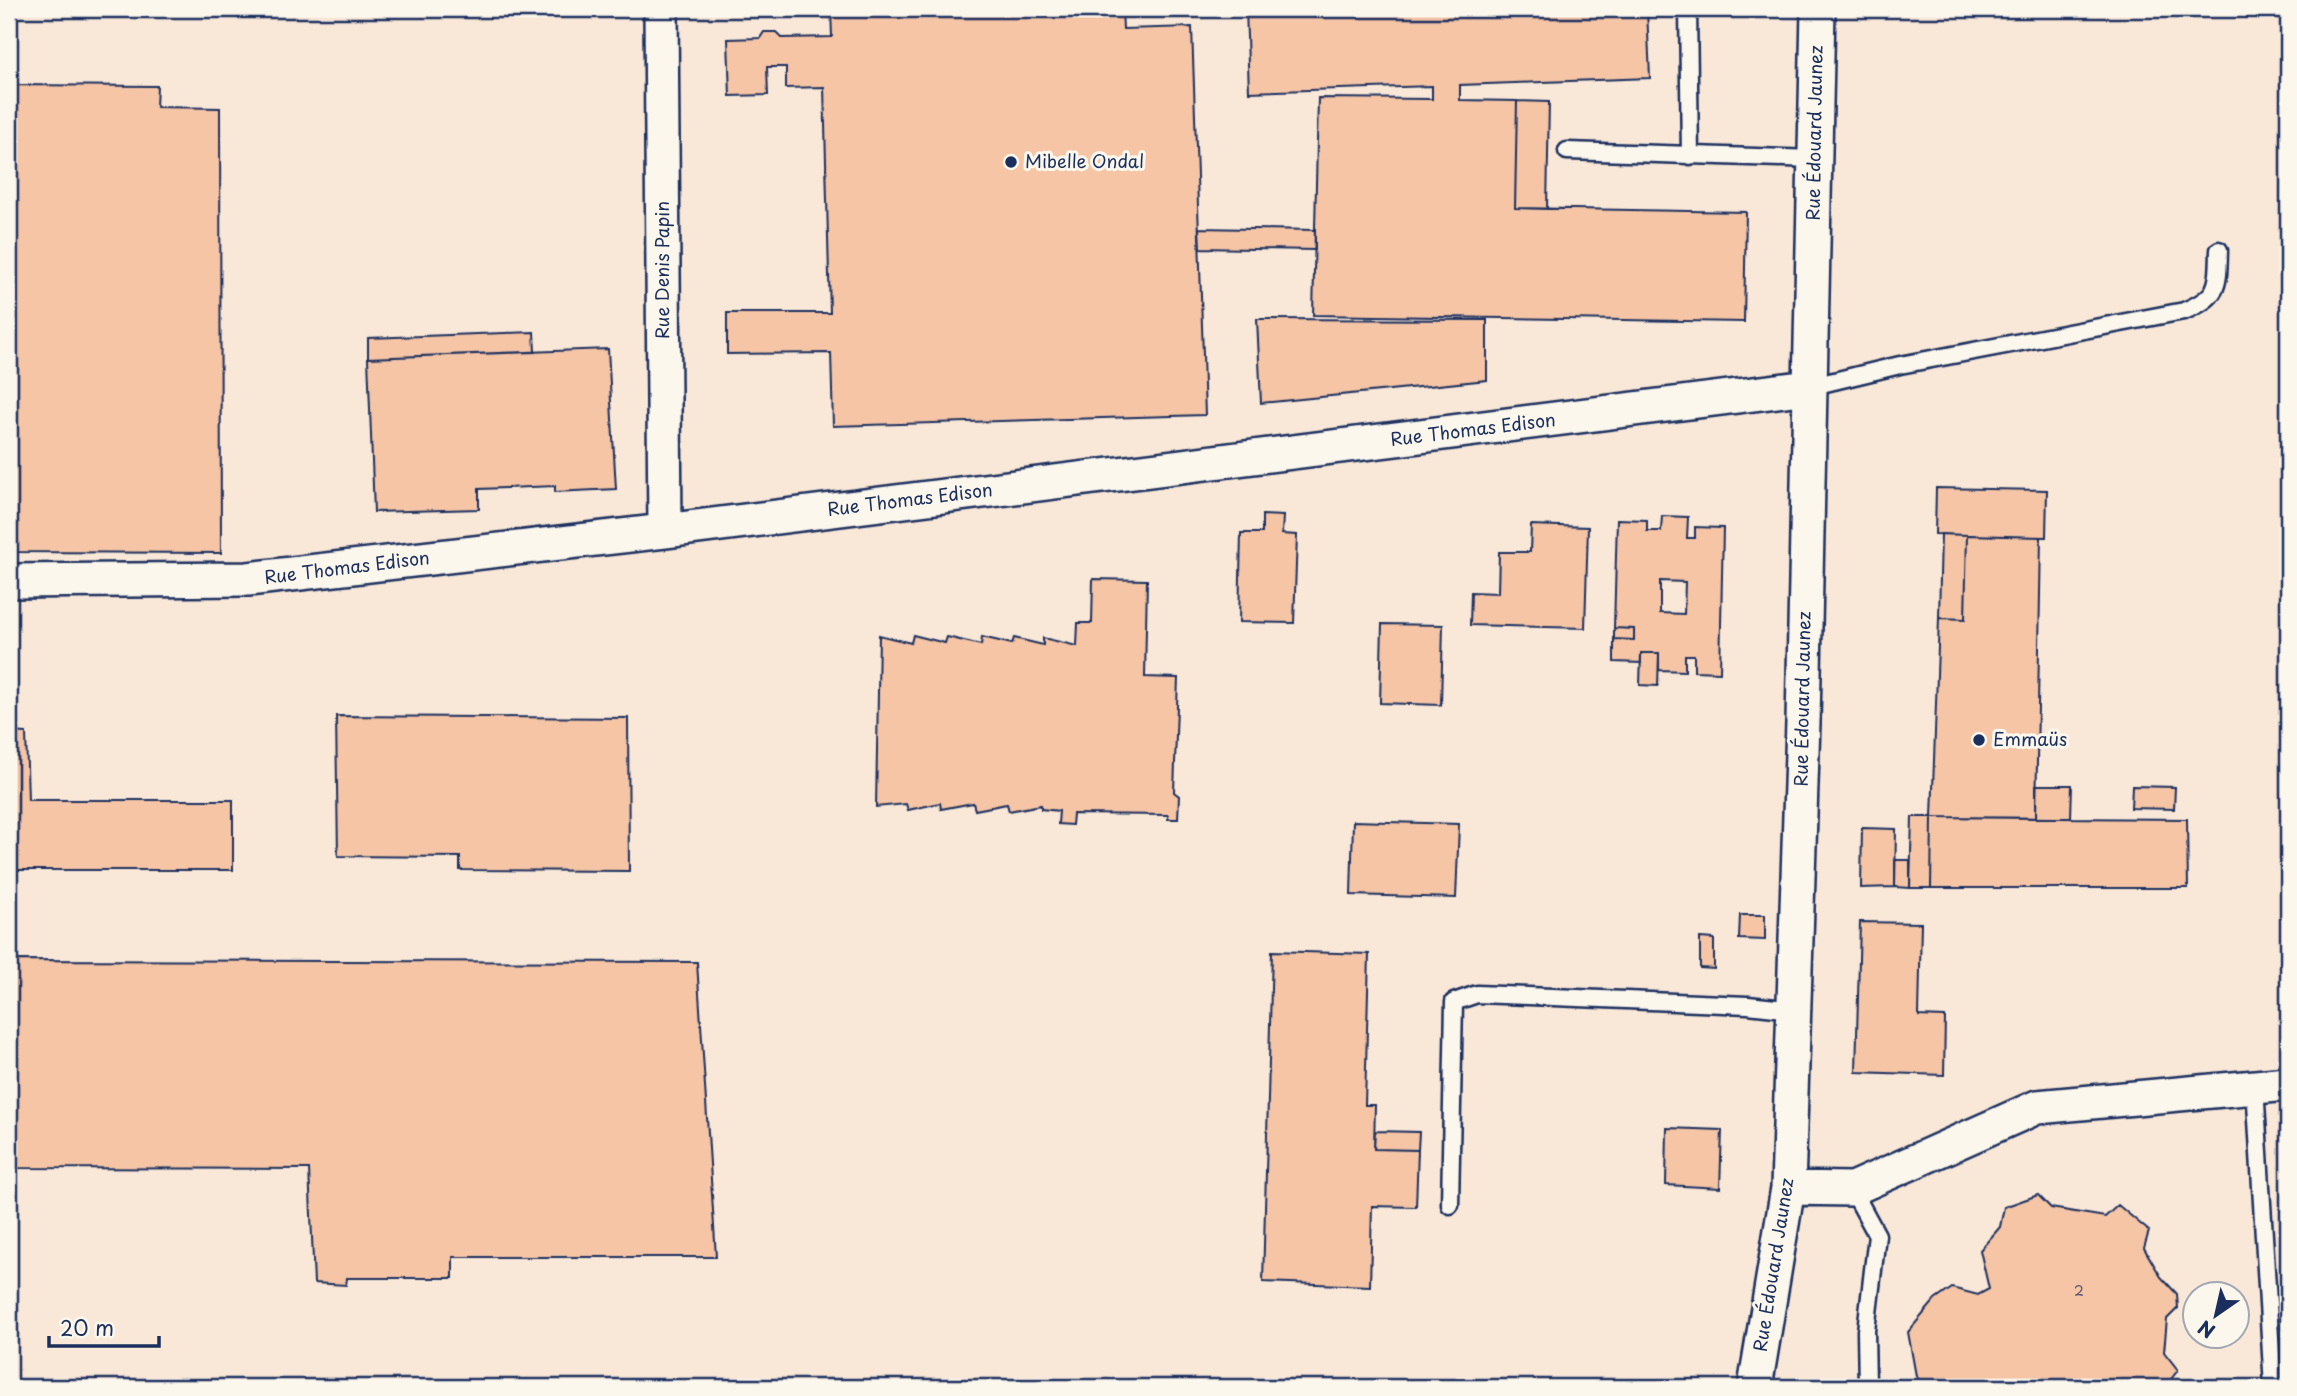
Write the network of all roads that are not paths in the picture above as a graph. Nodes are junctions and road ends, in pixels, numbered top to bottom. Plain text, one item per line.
1 (661, 9) edge
2 (1688, 9) edge
3 (1818, 9) edge
4 (1567, 151) dead end
5 (1690, 156) junction
6 (1815, 159) junction
7 (2219, 250) dead end
8 (1809, 387) junction
9 (665, 531) junction
10 (9, 581) edge
11 (1794, 1010) junction
12 (2288, 1084) edge
13 (2255, 1086) junction
14 (1788, 1188) junction
15 (1853, 1189) junction
16 (1450, 1205) dead end
17 (1755, 1387) edge
18 (1867, 1387) edge
19 (2273, 1387) edge

1 - 9 street, Rue Denis Papin
2 - 5 lane
3 - 6 street, Rue Édouard Jaunez
4 - 5 lane
5 - 6 lane
6 - 8 street, Rue Édouard Jaunez
7 - 8 lane
8 - 9 street, Rue Thomas Edison
8 - 11 street, Rue Édouard Jaunez
9 - 10 street, Rue Thomas Edison
11 - 14 street, Rue Édouard Jaunez
11 - 16 lane
12 - 13 street
13 - 15 street
13 - 19 lane
14 - 15 street
14 - 17 street, Rue Édouard Jaunez
15 - 18 lane

